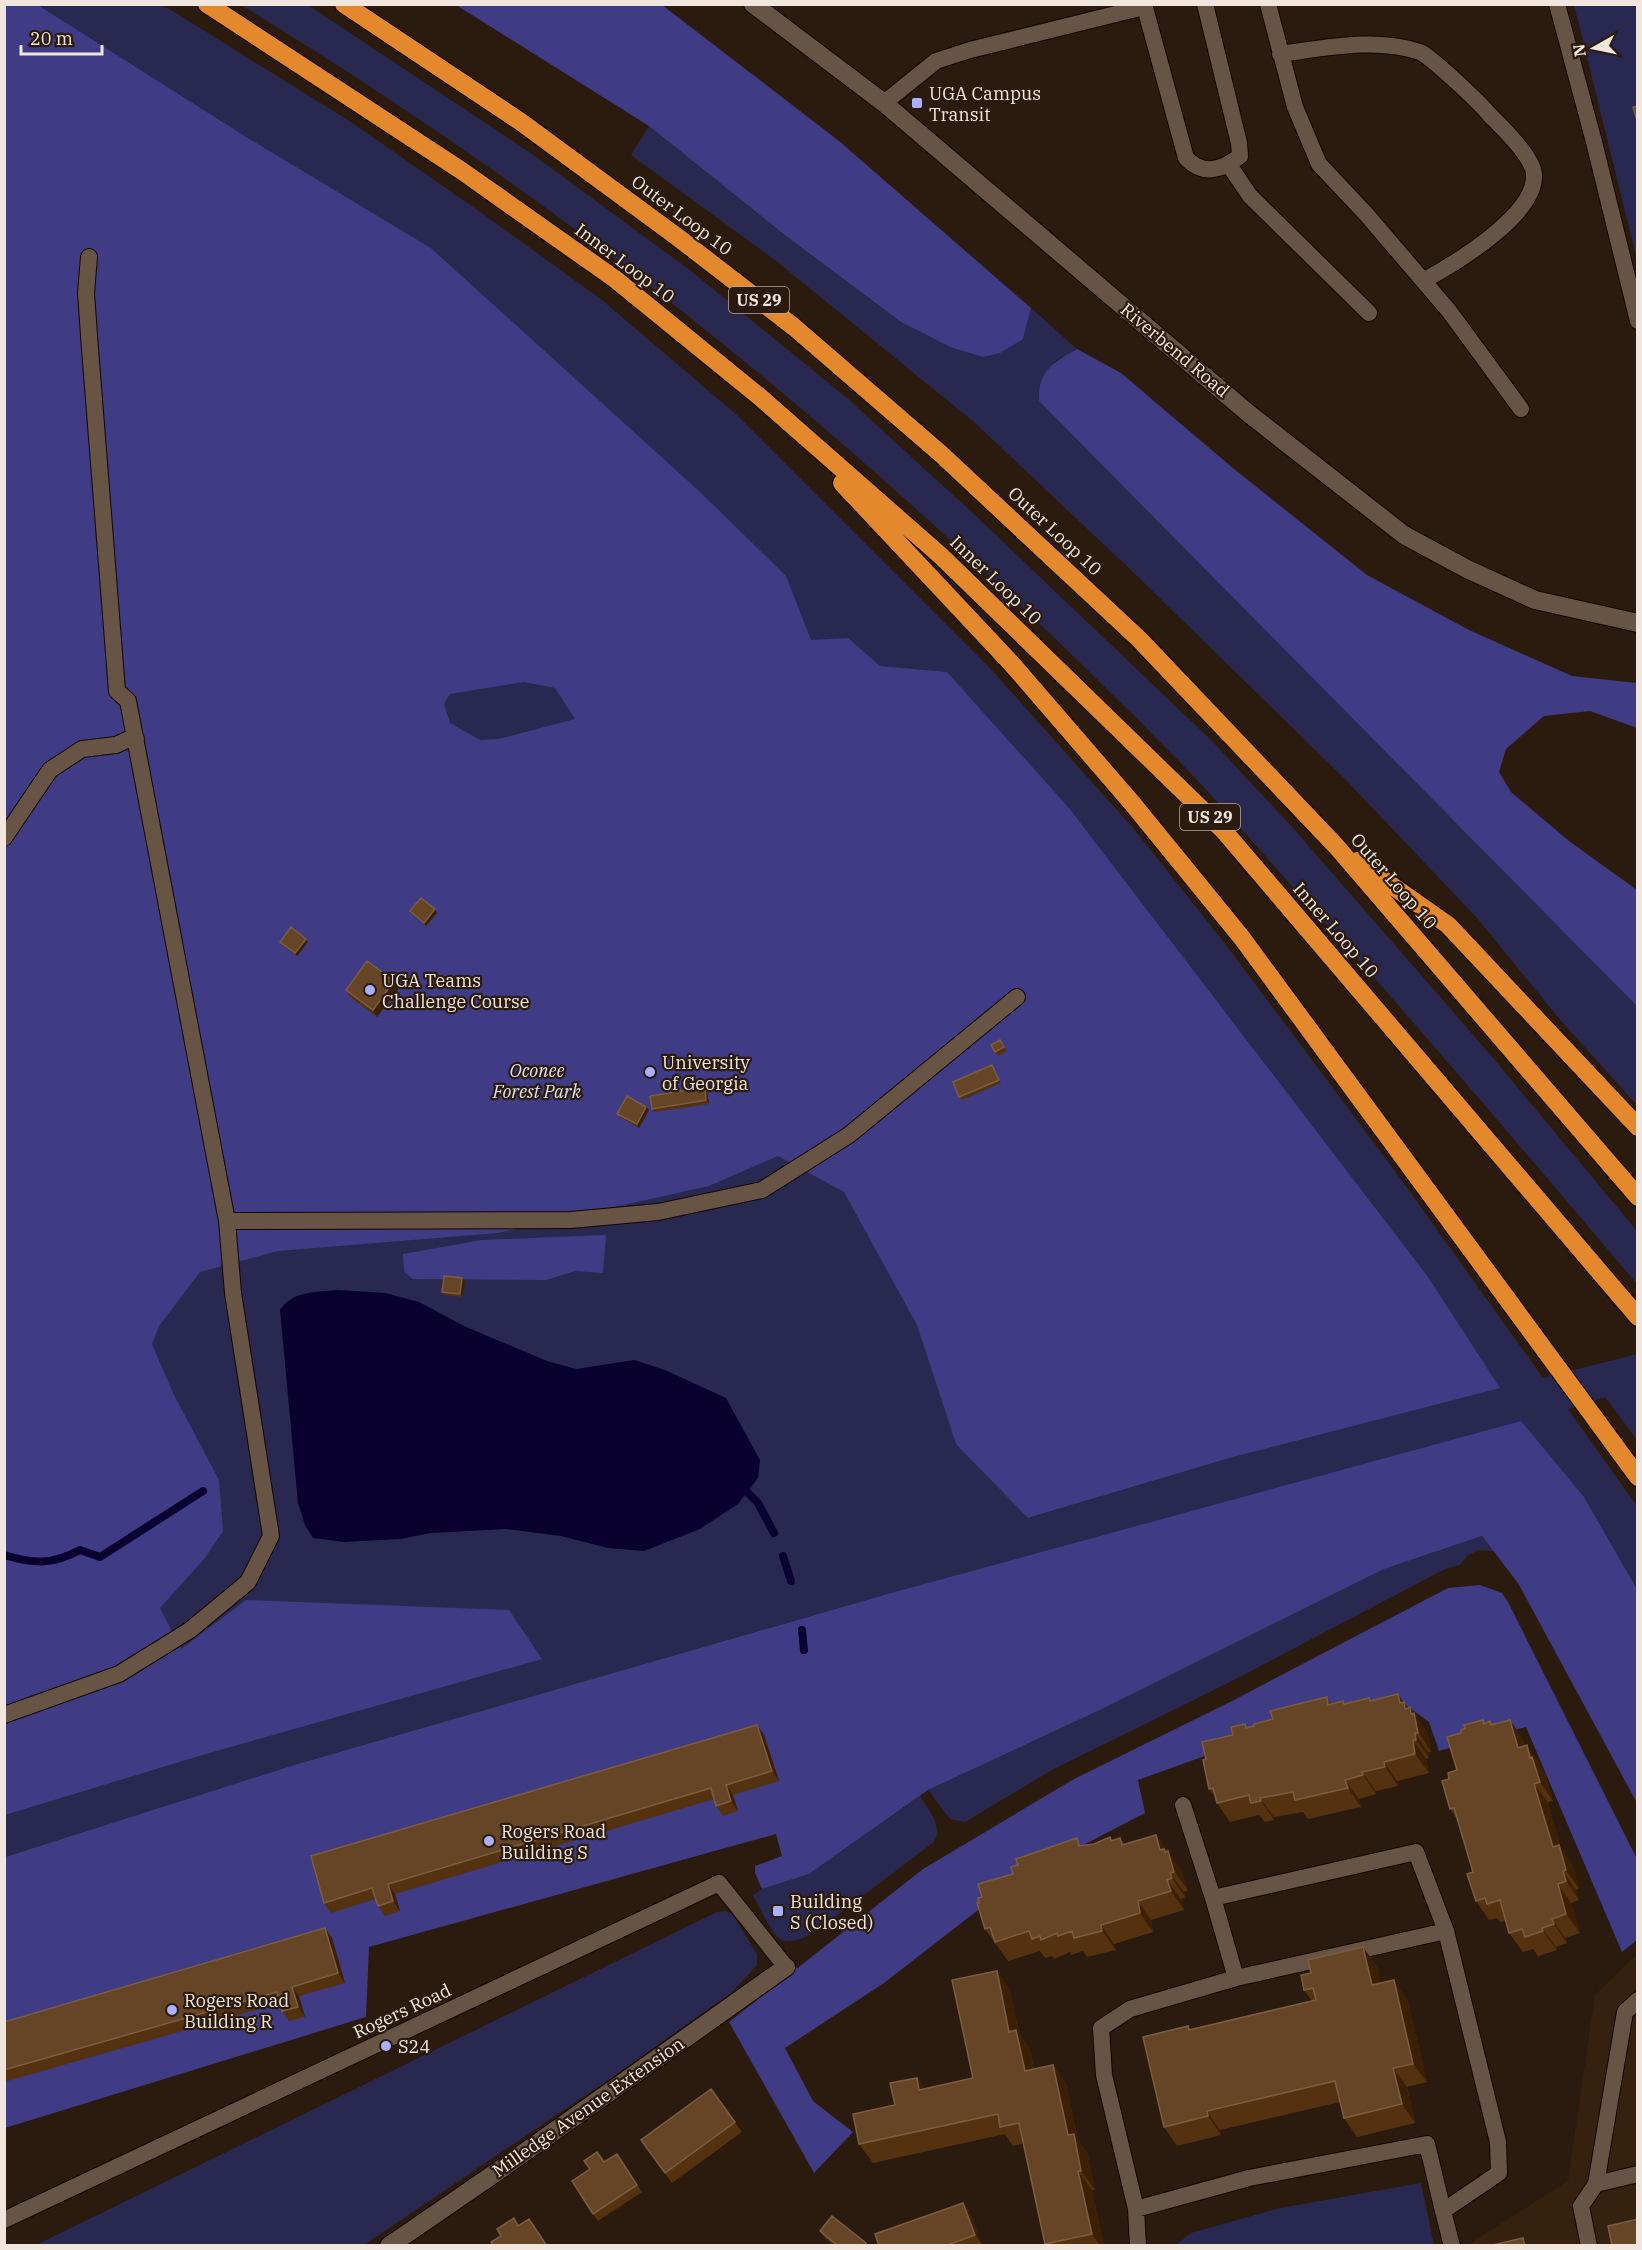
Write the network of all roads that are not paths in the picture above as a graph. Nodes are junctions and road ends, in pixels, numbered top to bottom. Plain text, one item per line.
1 (207, 4) edge
2 (344, 4) edge
3 (753, 4) edge
4 (1205, 4) edge
5 (1268, 4) edge
6 (1557, 4) edge
7 (1144, 6) edge
8 (1280, 54) junction
9 (884, 103) junction
10 (1229, 165) junction
11 (89, 257) dead end
12 (1423, 281) junction
13 (1369, 313) dead end
14 (1638, 321) edge
15 (760, 397) junction
16 (1521, 409) dead end
17 (1638, 623) edge
18 (136, 739) junction
19 (4, 838) edge
20 (1336, 846) junction
21 (1017, 997) dead end
22 (1638, 1127) edge
23 (1638, 1197) edge
24 (227, 1221) junction
25 (1638, 1317) edge
26 (1634, 1472) edge
27 (4, 1715) edge
28 (1183, 1805) dead end
29 (1214, 1898) junction
30 (1446, 1930) junction
31 (786, 1967) joint
32 (1236, 1978) junction
33 (1638, 2000) edge
34 (1638, 2174) edge
35 (1596, 2184) junction
36 (1136, 2209) junction
37 (1443, 2211) junction
38 (4, 2220) edge
39 (389, 2246) edge
40 (1138, 2246) edge
41 (1452, 2246) edge
42 (1590, 2246) edge

1 - 15 highway, Inner Loop 10 / US 29
2 - 20 highway, Outer Loop 10 / US 29
3 - 9 street, Riverbend Road
4 - 10 lane
5 - 8 lane
6 - 14 lane
7 - 9 lane
7 - 10 lane
8 - 12 lane
8 - 12 lane
9 - 17 street, Riverbend Road
10 - 13 lane
11 - 18 lane
12 - 16 lane
15 - 25 highway, Inner Loop 10 / US 29
15 - 26 highway
18 - 19 lane
18 - 24 lane
20 - 22 highway
20 - 23 highway, Outer Loop 10 / US 29
21 - 24 lane
24 - 27 lane
28 - 29 lane
29 - 30 lane
29 - 32 lane
30 - 32 lane
30 - 37 lane
31 - 38 lane, Rogers Road
31 - 39 street, Milledge Avenue Extension
32 - 36 lane
33 - 35 lane
34 - 35 lane
35 - 42 lane
36 - 37 lane
36 - 40 lane
37 - 41 lane

